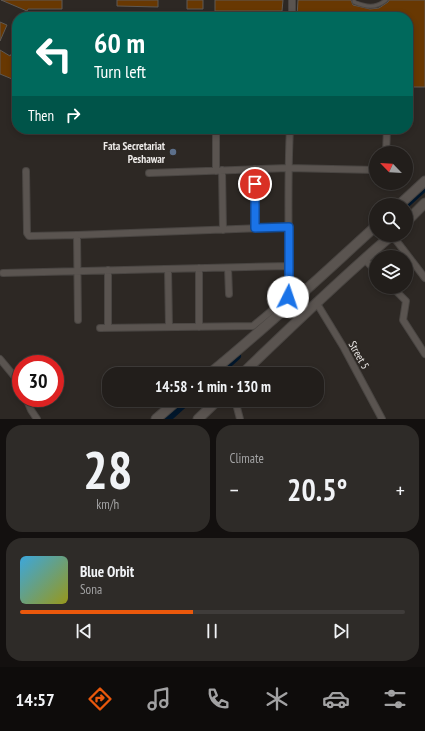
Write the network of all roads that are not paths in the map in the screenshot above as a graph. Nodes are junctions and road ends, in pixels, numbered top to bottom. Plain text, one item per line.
1 (292, 0) edge
2 (354, 0) edge
3 (386, 0) edge
4 (292, 12) edge
5 (216, 134) edge
6 (290, 134) edge
7 (387, 134) edge
8 (386, 146) edge
9 (288, 168) junction
10 (255, 169) junction
11 (219, 170) junction
12 (369, 170) edge
13 (26, 171) dead end
14 (149, 173) dead end
15 (425, 181) edge
16 (406, 198) edge
17 (425, 204) edge
18 (413, 215) edge
19 (289, 227) junction
20 (255, 228) junction
21 (222, 230) junction
22 (369, 232) edge
23 (77, 235) junction
24 (384, 242) edge
25 (397, 242) edge
26 (364, 259) junction
27 (369, 264) edge
28 (289, 266) junction
29 (199, 268) junction
30 (228, 268) junction
31 (168, 269) junction
32 (108, 270) junction
33 (78, 271) junction
34 (3, 273) dead end
35 (425, 278) edge
36 (229, 294) dead end
37 (399, 294) edge
38 (316, 302) junction
39 (78, 320) dead end
40 (169, 327) junction
41 (199, 327) junction
42 (100, 328) dead end
43 (108, 328) junction
44 (425, 354) edge
45 (0, 359) edge
46 (220, 367) edge
47 (249, 367) edge
48 (12, 374) edge
49 (30, 407) edge
50 (170, 407) edge
51 (211, 407) edge
52 (237, 407) edge
53 (37, 419) edge
54 (156, 419) edge
55 (198, 419) edge
56 (240, 419) edge
57 (382, 419) edge

1 - 4 street
2 - 3 lane
5 - 11 street
6 - 9 street
7 - 8 street
9 - 10 street
9 - 12 street
9 - 19 street
10 - 11 street
10 - 20 street
11 - 14 street
11 - 21 street
13 - 23 street
15 - 16 street
17 - 18 street
19 - 20 street
19 - 28 street
20 - 21 street
21 - 23 street
22 - 46 street
23 - 33 street
24 - 26 street
25 - 35 street
26 - 27 street
26 - 38 street
28 - 30 street
28 - 41 street
29 - 30 street
29 - 31 street
29 - 41 street
30 - 36 street
31 - 32 street
31 - 40 street
32 - 33 street
32 - 43 street
33 - 34 street
33 - 39 street
37 - 44 street
38 - 47 street
38 - 57 street, Street 5
40 - 41 street
40 - 43 street
42 - 43 street
45 - 48 street
49 - 53 street
50 - 54 street
51 - 55 street
52 - 56 street

